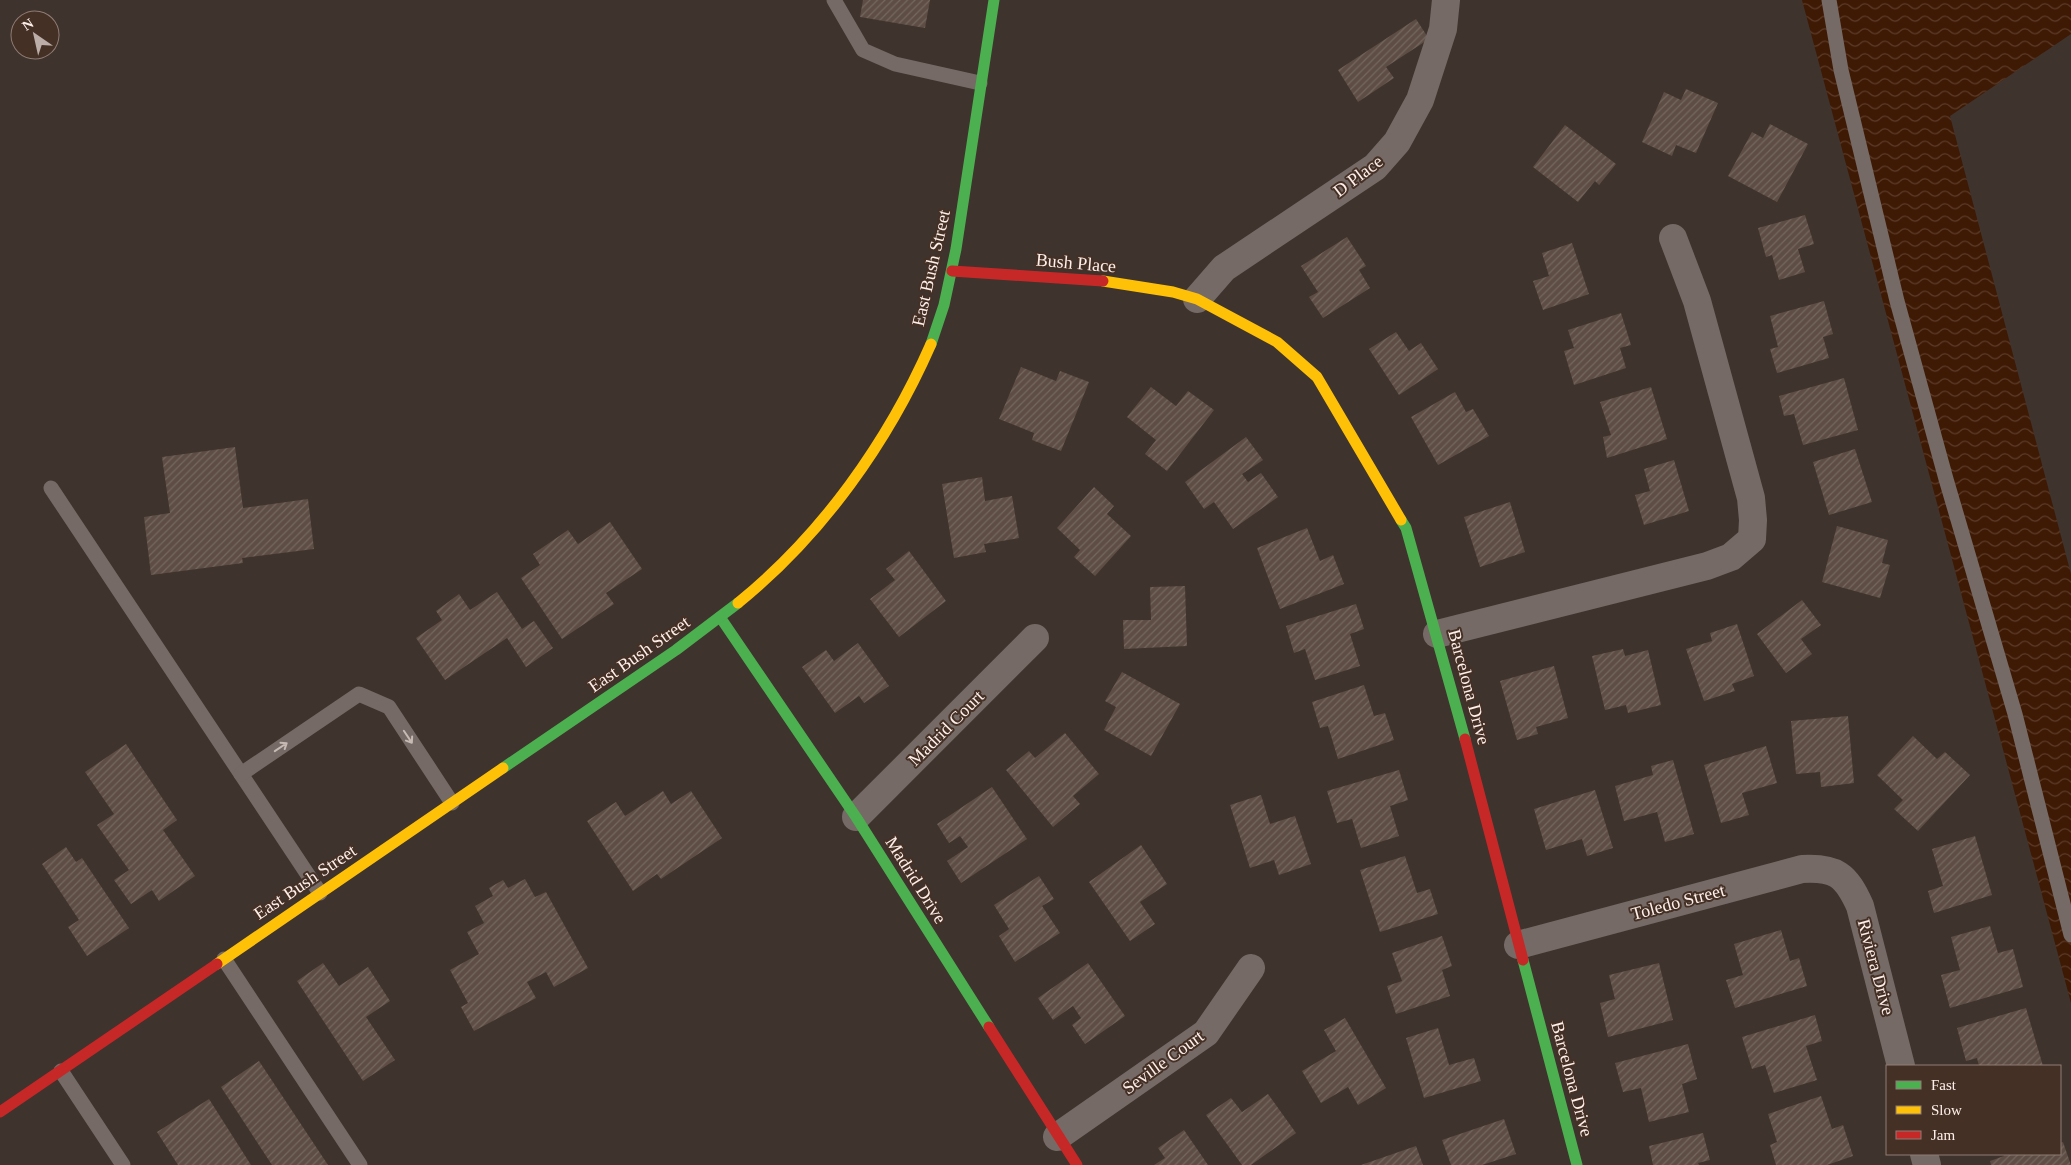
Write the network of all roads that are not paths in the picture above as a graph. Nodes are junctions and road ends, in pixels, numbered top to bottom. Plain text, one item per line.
1 (834, 0) edge
2 (994, 0) edge
3 (1446, 0) edge
4 (1830, 0) edge
5 (980, 83) junction
6 (1673, 238) dead end
7 (952, 271) junction
8 (1197, 299) junction
9 (51, 488) dead end
10 (720, 617) junction
11 (1437, 634) junction
12 (1036, 638) dead end
13 (240, 774) junction
14 (452, 803) junction
15 (856, 817) junction
16 (1838, 873) joint
17 (320, 894) junction
18 (2071, 935) edge
19 (1518, 945) junction
20 (224, 959) junction
21 (1251, 968) dead end
22 (1901, 1065) edge
23 (61, 1071) junction
24 (0, 1112) edge
25 (1057, 1137) junction
26 (123, 1165) edge
27 (360, 1165) edge
28 (1076, 1165) edge
29 (1577, 1165) edge

1 - 5 lane
2 - 5 street, East Bush Street
3 - 8 street, D Place
4 - 18 lane
5 - 7 street, East Bush Street
6 - 11 street
7 - 8 street, Bush Place
7 - 10 street, East Bush Street
8 - 11 street, Barcelona Drive
9 - 13 lane
10 - 14 street, East Bush Street
10 - 15 street, Madrid Drive
11 - 19 street, Barcelona Drive
12 - 15 street, Madrid Court
13 -> 14 lane
13 - 17 lane
14 - 17 street, East Bush Street
15 - 25 street, Madrid Drive
16 - 19 street, Toledo Street
16 - 22 street, Riviera Drive
17 - 20 street, East Bush Street
19 - 29 street, Barcelona Drive
20 - 23 street, East Bush Street
20 - 27 lane
21 - 25 street, Seville Court
23 - 24 street, East Bush Street
23 - 26 lane
25 - 28 street, Madrid Drive

